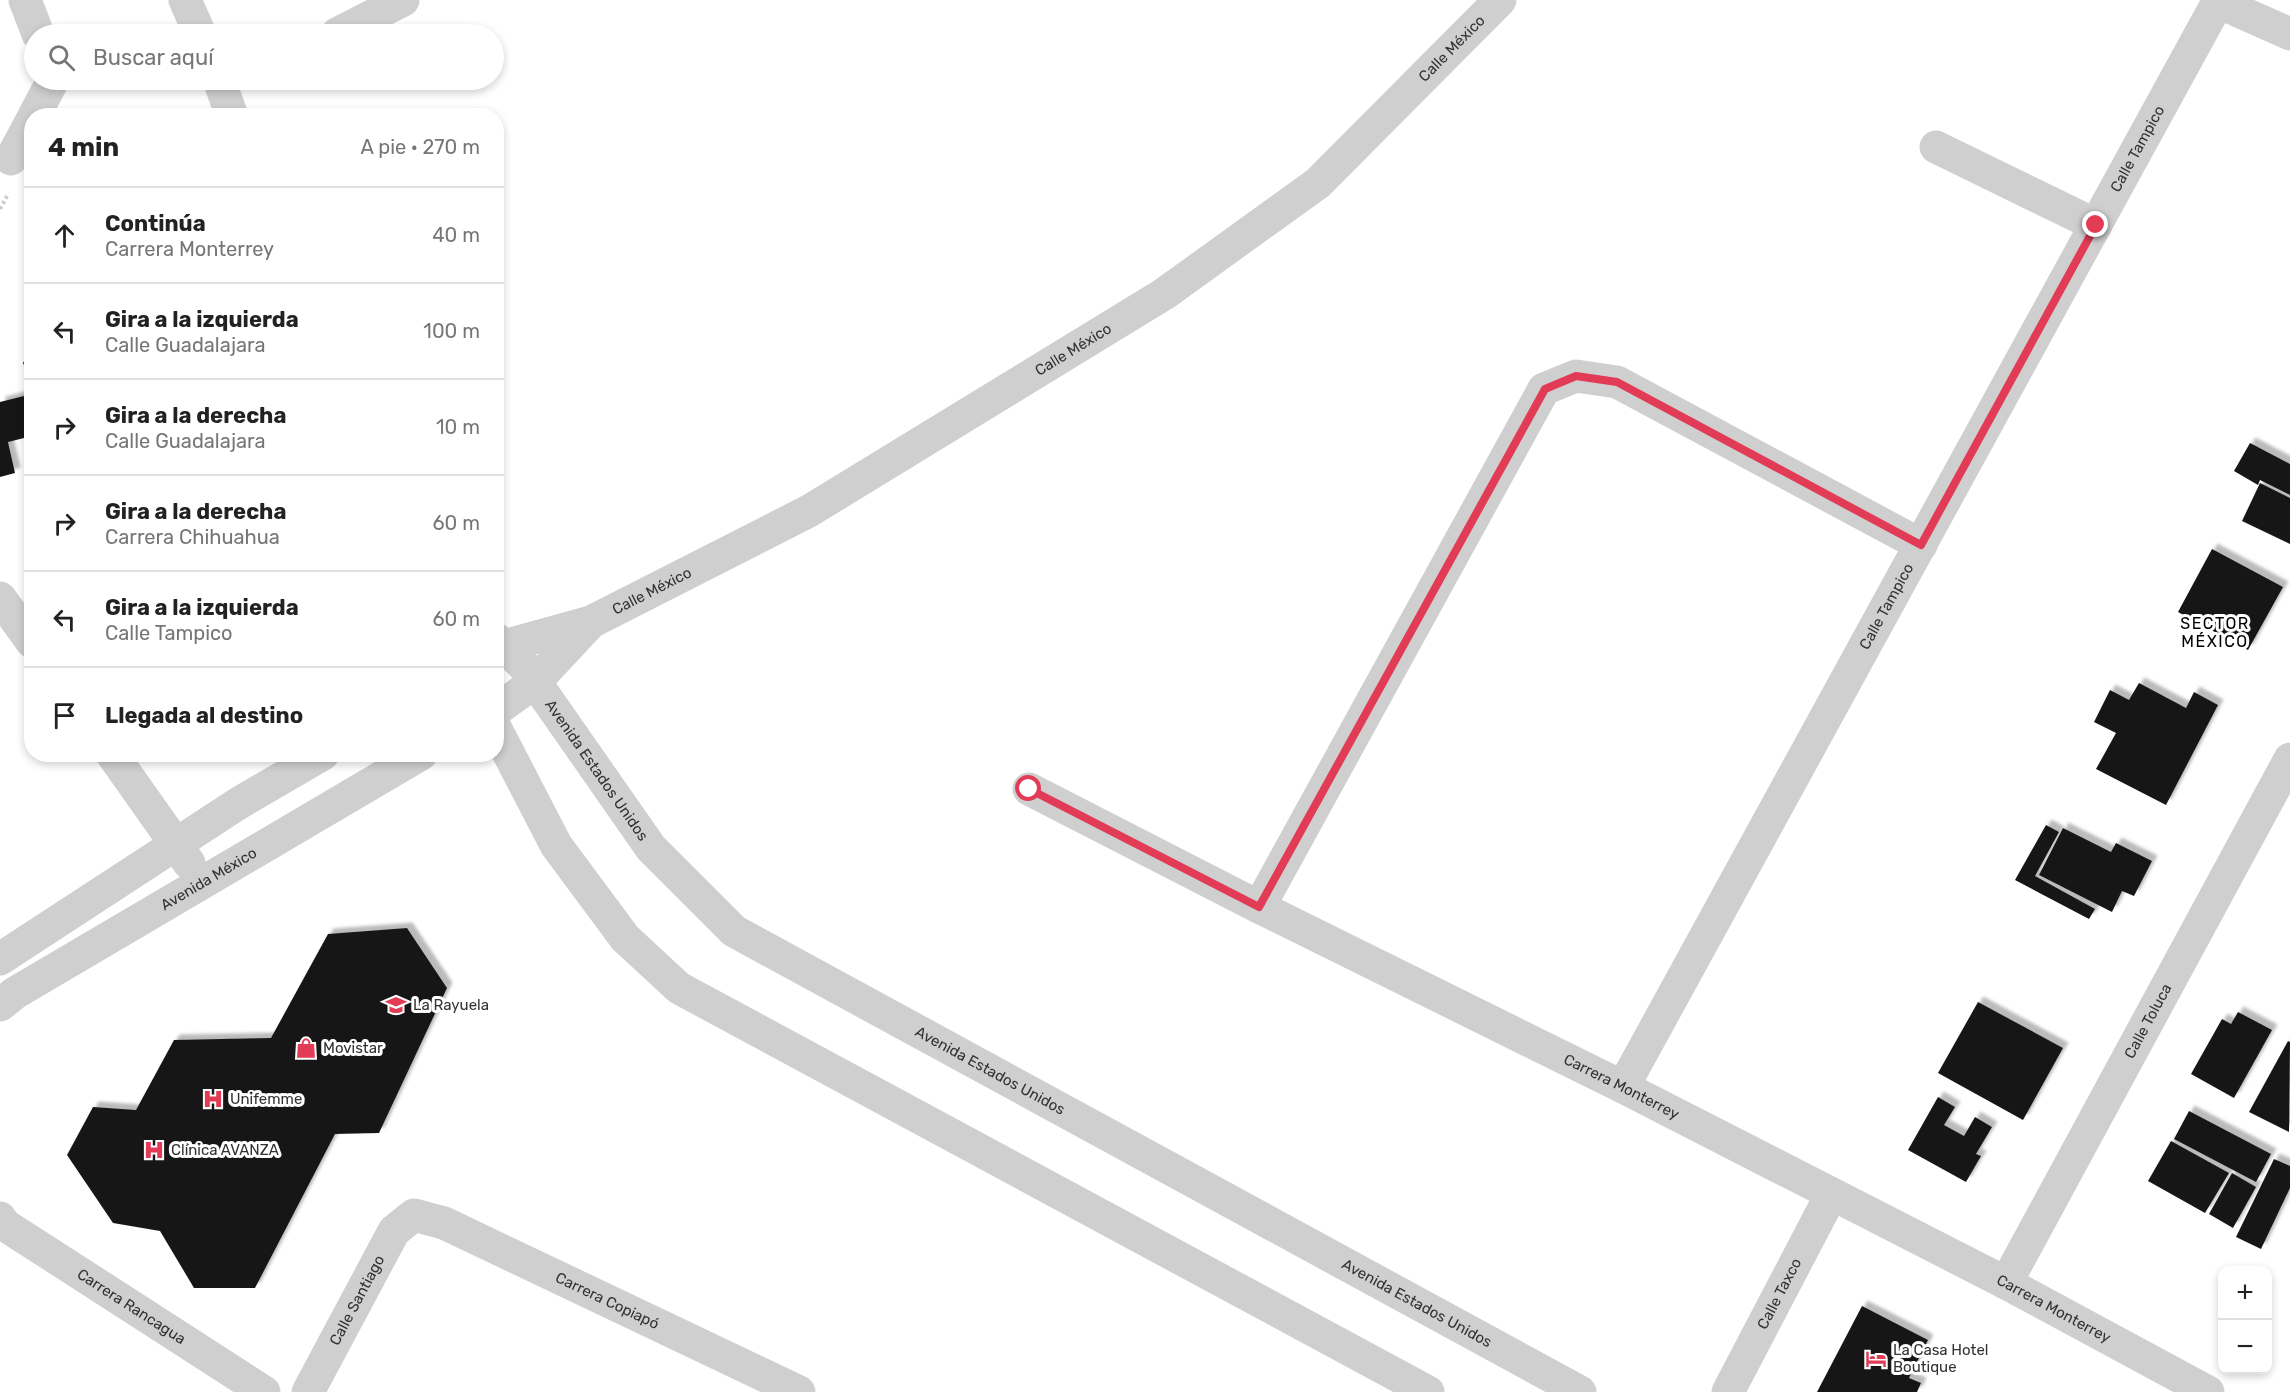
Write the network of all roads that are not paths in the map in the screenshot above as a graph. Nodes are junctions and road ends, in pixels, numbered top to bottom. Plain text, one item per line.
1 (25, 0) edge
2 (185, 0) edge
3 (404, 0) edge
4 (1500, 0) edge
5 (2219, 1) edge
6 (34, 24) edge
7 (196, 24) edge
8 (357, 24) edge
9 (2290, 34) edge
10 (48, 90) edge
11 (38, 108) edge
12 (24, 135) edge
13 (1936, 147) dead end
14 (11, 159) dead end
15 (2096, 225) junction
16 (1921, 545) junction
17 (0, 598) edge
18 (591, 622) junction
19 (24, 631) edge
20 (504, 644) edge
21 (504, 649) edge
22 (535, 682) junction
23 (504, 704) edge
24 (504, 744) edge
25 (2290, 759) edge
26 (118, 762) edge
27 (309, 762) edge
28 (407, 762) edge
29 (1029, 789) dead end
30 (176, 844) junction
31 (203, 882) junction
32 (1259, 907) junction
33 (0, 958) edge
34 (0, 1005) edge
35 (1623, 1087) junction
36 (1831, 1195) junction
37 (414, 1215) joint
38 (0, 1218) edge
39 (2006, 1283) junction
40 (264, 1392) edge
41 (308, 1392) edge
42 (800, 1392) edge
43 (1428, 1392) edge
44 (1580, 1392) edge
45 (1728, 1392) edge
46 (2208, 1392) edge

1 - 6 street
2 - 7 street
3 - 8 street
4 - 18 street, Calle México
5 - 9 street
5 - 15 street, Calle Tampico
10 - 11 street
12 - 14 street
13 - 15 street
15 - 16 street, Calle Tampico
16 - 32 street
16 - 35 street, Calle Tampico
17 - 19 street
18 - 20 street
18 - 22 street
21 - 22 street, Avenida Estados Unidos
22 - 23 street
22 - 44 street, Avenida Estados Unidos
24 - 43 street
25 - 39 street, Calle Toluca
26 - 30 street
27 - 30 street
28 - 31 street, Avenida México
29 - 32 street, Carrera Monterrey
30 - 31 street
30 - 33 street
31 - 34 street, Avenida México
32 - 35 street, Carrera Monterrey
35 - 36 street, Carrera Monterrey
36 - 39 street, Carrera Monterrey
36 - 45 street, Calle Taxco
37 - 41 street, Calle Santiago
37 - 42 street, Carrera Copiapó
38 - 40 street, Carrera Rancagua
39 - 46 street, Carrera Monterrey

